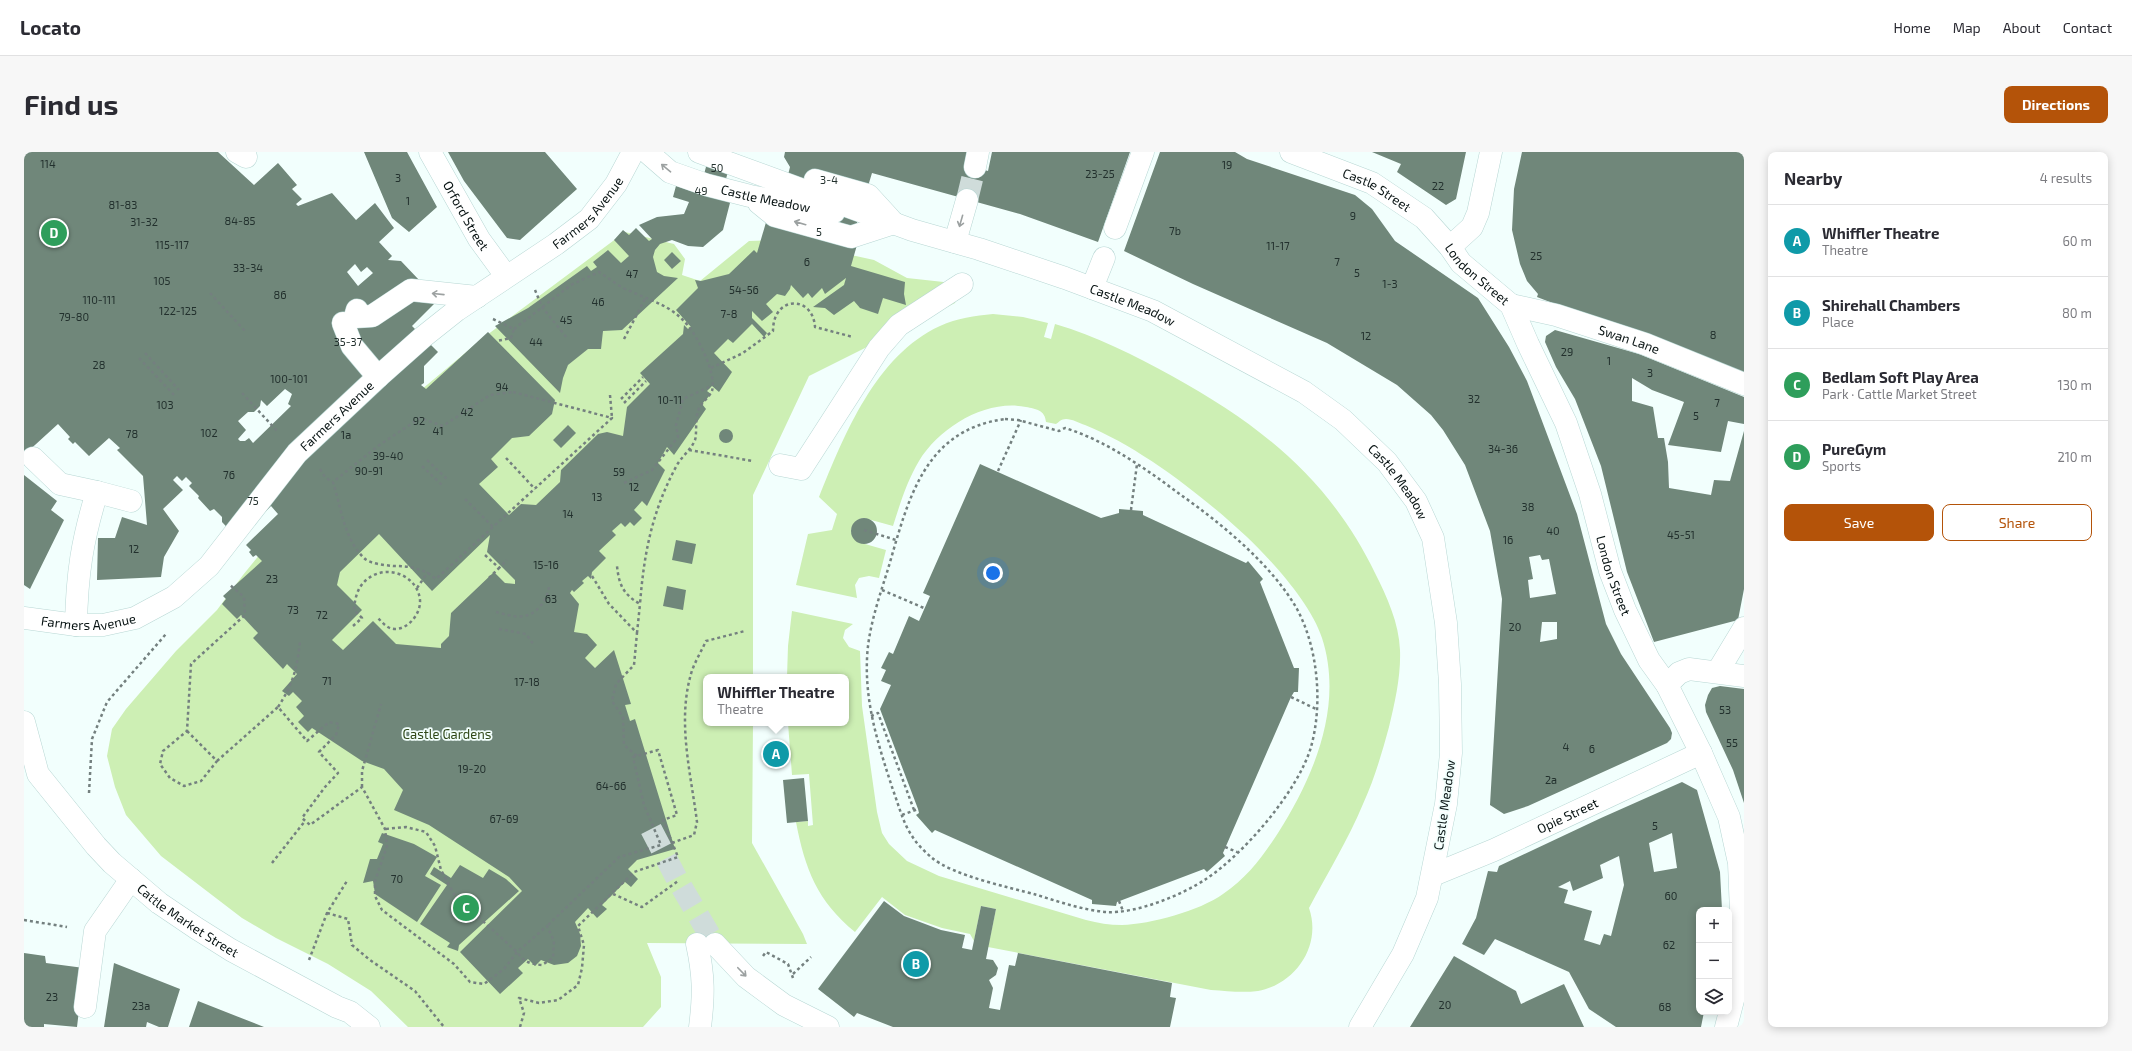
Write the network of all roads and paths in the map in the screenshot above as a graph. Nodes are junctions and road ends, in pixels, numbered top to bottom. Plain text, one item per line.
1 (430, 152) edge
2 (633, 152) edge
3 (647, 152) edge
4 (1143, 152) edge
5 (1291, 152) edge
6 (1491, 152) edge
7 (704, 154) edge
8 (967, 200) tunnel mouth
9 (894, 223) junction
10 (1115, 228) dead end
11 (956, 242) junction
12 (1450, 247) junction
13 (1104, 258) dead end
14 (524, 264) junction
15 (506, 276) junction
16 (962, 284) dead end
17 (1092, 288) junction
18 (210, 293) dead end
19 (477, 297) junction
20 (646, 297) junction
21 (1511, 305) junction
22 (542, 307) junction
23 (490, 318) dead end
24 (514, 329) junction
25 (245, 330) dead end
26 (567, 338) dead end
27 (624, 339) dead end
28 (497, 341) dead end
29 (872, 344) junction
30 (145, 353) dead end
31 (139, 358) dead end
32 (711, 368) junction
33 (378, 377) junction
34 (643, 377) dead end
35 (646, 381) dead end
36 (1744, 384) edge
37 (711, 386) junction
38 (180, 390) dead end
39 (242, 393) dead end
40 (174, 395) dead end
41 (610, 395) dead end
42 (621, 399) dead end
43 (624, 403) dead end
44 (264, 416) dead end
45 (612, 418) junction
46 (1021, 420) junction
47 (689, 450) junction
48 (33, 458) dead end
49 (506, 458) dead end
50 (741, 459) dead end
51 (427, 460) dead end
52 (1136, 464) junction
53 (780, 465) dead end
54 (422, 466) dead end
55 (998, 472) dead end
56 (448, 480) dead end
57 (624, 483) dead end
58 (443, 486) dead end
59 (535, 490) dead end
60 (97, 492) junction
61 (465, 499) dead end
62 (131, 501) dead end
63 (1131, 510) dead end
64 (494, 528) dead end
65 (864, 530) dead end
66 (896, 540) junction
67 (485, 554) dead end
68 (507, 560) dead end
69 (209, 566) junction
70 (617, 566) dead end
71 (499, 568) junction
72 (428, 572) junction
73 (592, 576) dead end
74 (489, 578) dead end
75 (549, 587) dead end
76 (417, 588) dead end
77 (882, 590) junction
78 (174, 597) junction
79 (640, 604) junction
80 (924, 608) dead end
81 (496, 612) dead end
82 (24, 618) edge
83 (377, 618) dead end
84 (76, 625) junction
85 (353, 626) dead end
86 (1744, 628) edge
87 (499, 629) dead end
88 (745, 631) dead end
89 (637, 633) junction
90 (300, 641) dead end
91 (534, 645) dead end
92 (1718, 672) junction
93 (1744, 676) edge
94 (1667, 685) junction
95 (1291, 697) dead end
96 (381, 704) dead end
97 (278, 707) junction
98 (1316, 709) junction
99 (870, 716) junction
100 (24, 722) edge
101 (187, 731) junction
102 (1701, 753) junction
103 (637, 756) junction
104 (217, 761) junction
105 (31, 776) edge
106 (362, 787) junction
107 (918, 809) dead end
108 (914, 810) junction
109 (902, 815) junction
110 (305, 821) junction
111 (385, 829) junction
112 (86, 833) junction
113 (672, 844) junction
114 (1225, 847) dead end
115 (1237, 852) junction
116 (272, 863) dead end
117 (1433, 875) junction
118 (130, 879) junction
119 (346, 881) dead end
120 (678, 881) dead end
121 (613, 894) dead end
122 (1119, 901) dead end
123 (1123, 911) junction
124 (327, 913) junction
125 (24, 920) edge
126 (546, 926) junction
127 (95, 931) junction
128 (517, 952) junction
129 (766, 952) dead end
130 (811, 958) dead end
131 (299, 985) junction
132 (85, 1007) dead end
133 (369, 1027) edge
134 (444, 1027) edge
135 (520, 1027) edge
136 (700, 1027) edge
137 (828, 1027) edge
138 (1360, 1027) edge
139 (1726, 1027) edge

1 - 15 street, Orford Street
2 - 14 street, Farmers Avenue
9 -> 3 street, Castle Meadow
4 - 10 street
5 - 12 street, Castle Street
6 - 12 street, London Street
7 - 9 street, Castle Meadow
8 -> 11 street
9 - 11 street, Castle Meadow
11 - 17 street, Castle Meadow
12 - 21 street, London Street
13 - 17 street
14 - 15 street, Farmers Avenue
14 - 22 path
15 - 19 street, Farmers Avenue
16 - 29 street
17 - 117 street, Castle Meadow
18 - 25 path
19 - 33 street, Farmers Avenue
19 -> 33 street
20 - 22 path
20 - 27 path
20 - 32 path
21 - 36 street, Swan Lane
21 - 94 street, London Street
22 - 24 path
22 - 26 path
23 - 24 path
24 - 28 path
29 - 32 path
29 - 53 street
30 - 38 path
31 - 40 path
32 - 37 path
33 - 69 street, Farmers Avenue
34 - 42 path
35 - 43 path
37 - 47 path
37 - 57 path
39 - 44 path
41 - 45 path
45 - 72 path
45 - 72 path
46 - 52 path
46 - 55 path
46 - 66 path
47 - 50 path
47 - 79 path
48 - 60 street
49 - 59 path
51 - 56 path
52 - 63 path
52 - 98 path
54 - 58 path
60 - 62 street
60 - 84 street
61 - 64 path
65 - 66 path
66 - 77 path
67 - 71 path
68 - 71 path
69 - 78 street, Farmers Avenue
69 - 101 path
70 - 79 path
71 - 74 path
72 - 76 path
73 - 89 path
75 - 81 path
77 - 80 path
77 - 99 path
78 - 84 street, Farmers Avenue
78 - 112 path
79 - 89 path
82 - 84 street, Farmers Avenue
83 - 85 path
86 - 92 street
87 - 91 path
88 - 113 path
89 - 103 path
90 - 97 path
92 - 93 street
92 - 94 street
94 - 102 street, London Street
95 - 98 path
96 - 106 path
97 - 104 path
97 - 110 path
98 - 115 path
99 - 108 path
99 - 109 path
100 - 105 street
101 - 104 path
101 - 104 path
102 - 117 street, Opie Street
102 - 139 street, London Street
103 - 113 path
103 - 126 path
105 - 112 street, Cattle Market Street
106 - 110 path
106 - 111 path
107 - 108 path
108 - 109 path
109 - 123 path
110 - 116 path
111 - 128 path
111 - 128 path
112 - 118 street, Cattle Market Street
113 - 135 path
114 - 115 path
115 - 123 path
117 - 138 street, Castle Meadow
118 - 127 street
118 - 131 street, Cattle Market Street
119 - 124 path
120 - 121 path
122 - 123 path
124 - 131 path
124 - 134 path
125 - 127 path
126 - 128 path
126 - 128 path
127 - 132 street
129 - 130 path
131 - 133 street, Cattle Market Street
136 -> 137 street

